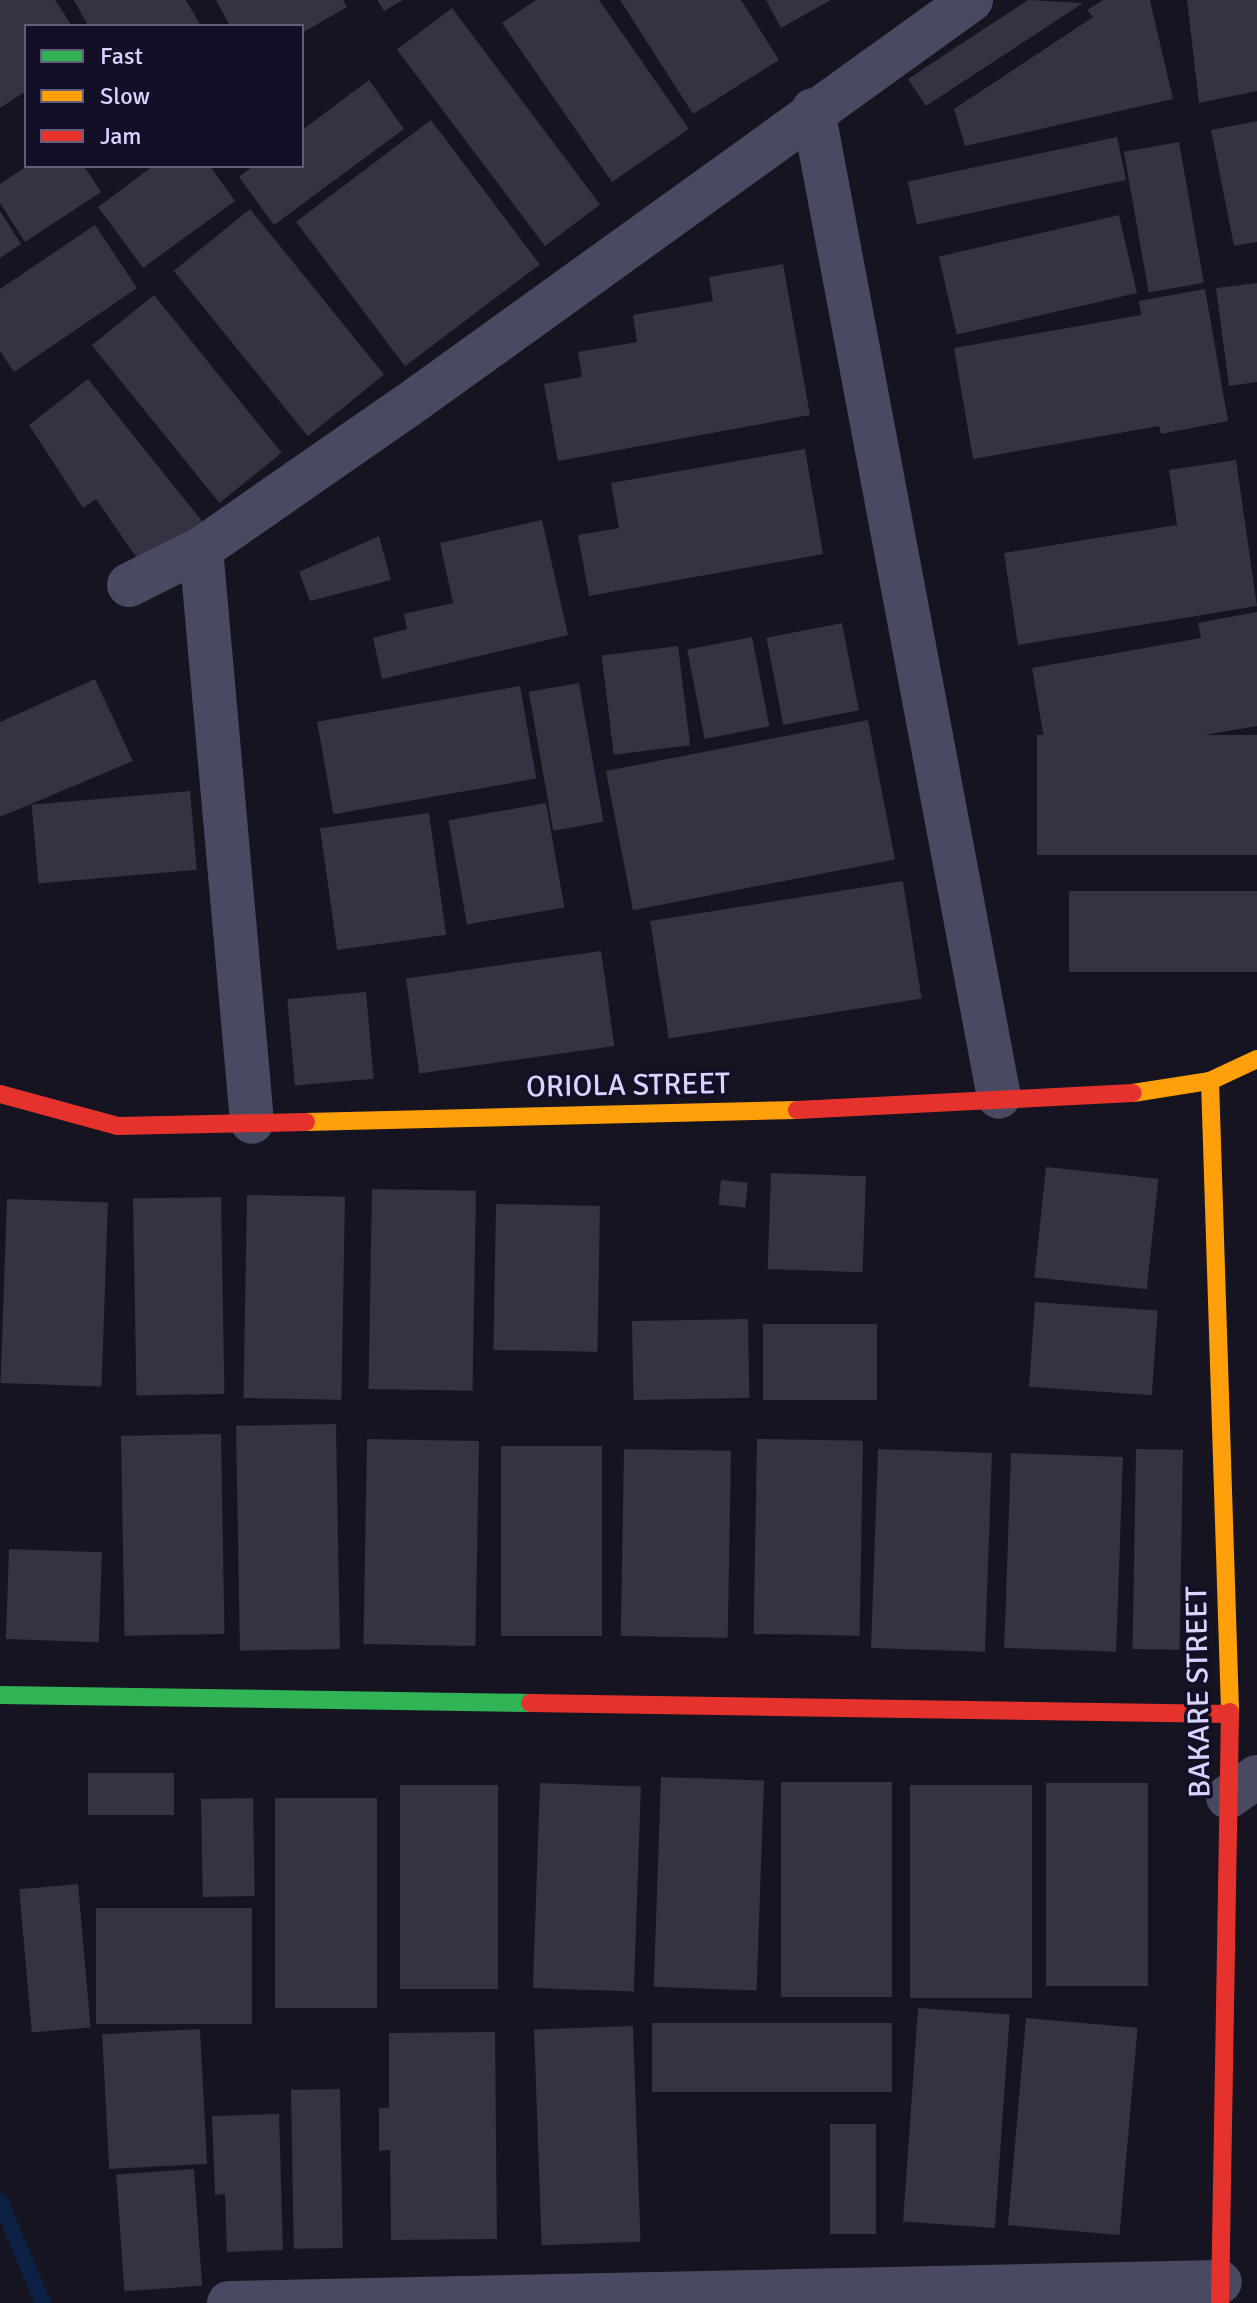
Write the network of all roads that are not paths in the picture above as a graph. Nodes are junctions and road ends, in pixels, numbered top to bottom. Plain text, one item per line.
1 (971, 0) edge
2 (813, 110) junction
3 (201, 549) junction
4 (129, 585) dead end
5 (1257, 1059) edge
6 (1210, 1081) junction
7 (0, 1094) edge
8 (999, 1097) junction
9 (252, 1122) junction
10 (0, 1695) edge
11 (1230, 1714) junction
12 (1243, 1787) edge
13 (1220, 2293) edge
14 (229, 2303) edge

1 - 2 street
2 - 3 street
2 - 8 street
3 - 4 street
3 - 9 street
5 - 6 street, ORIOLA STREET
6 - 8 street, ORIOLA STREET
6 - 11 street, BAKARE STREET
7 - 9 street, ORIOLA STREET
8 - 9 street, ORIOLA STREET
10 - 11 street
11 - 12 street, BAKARE STREET
12 - 13 street, BAKARE STREET
13 - 14 street

